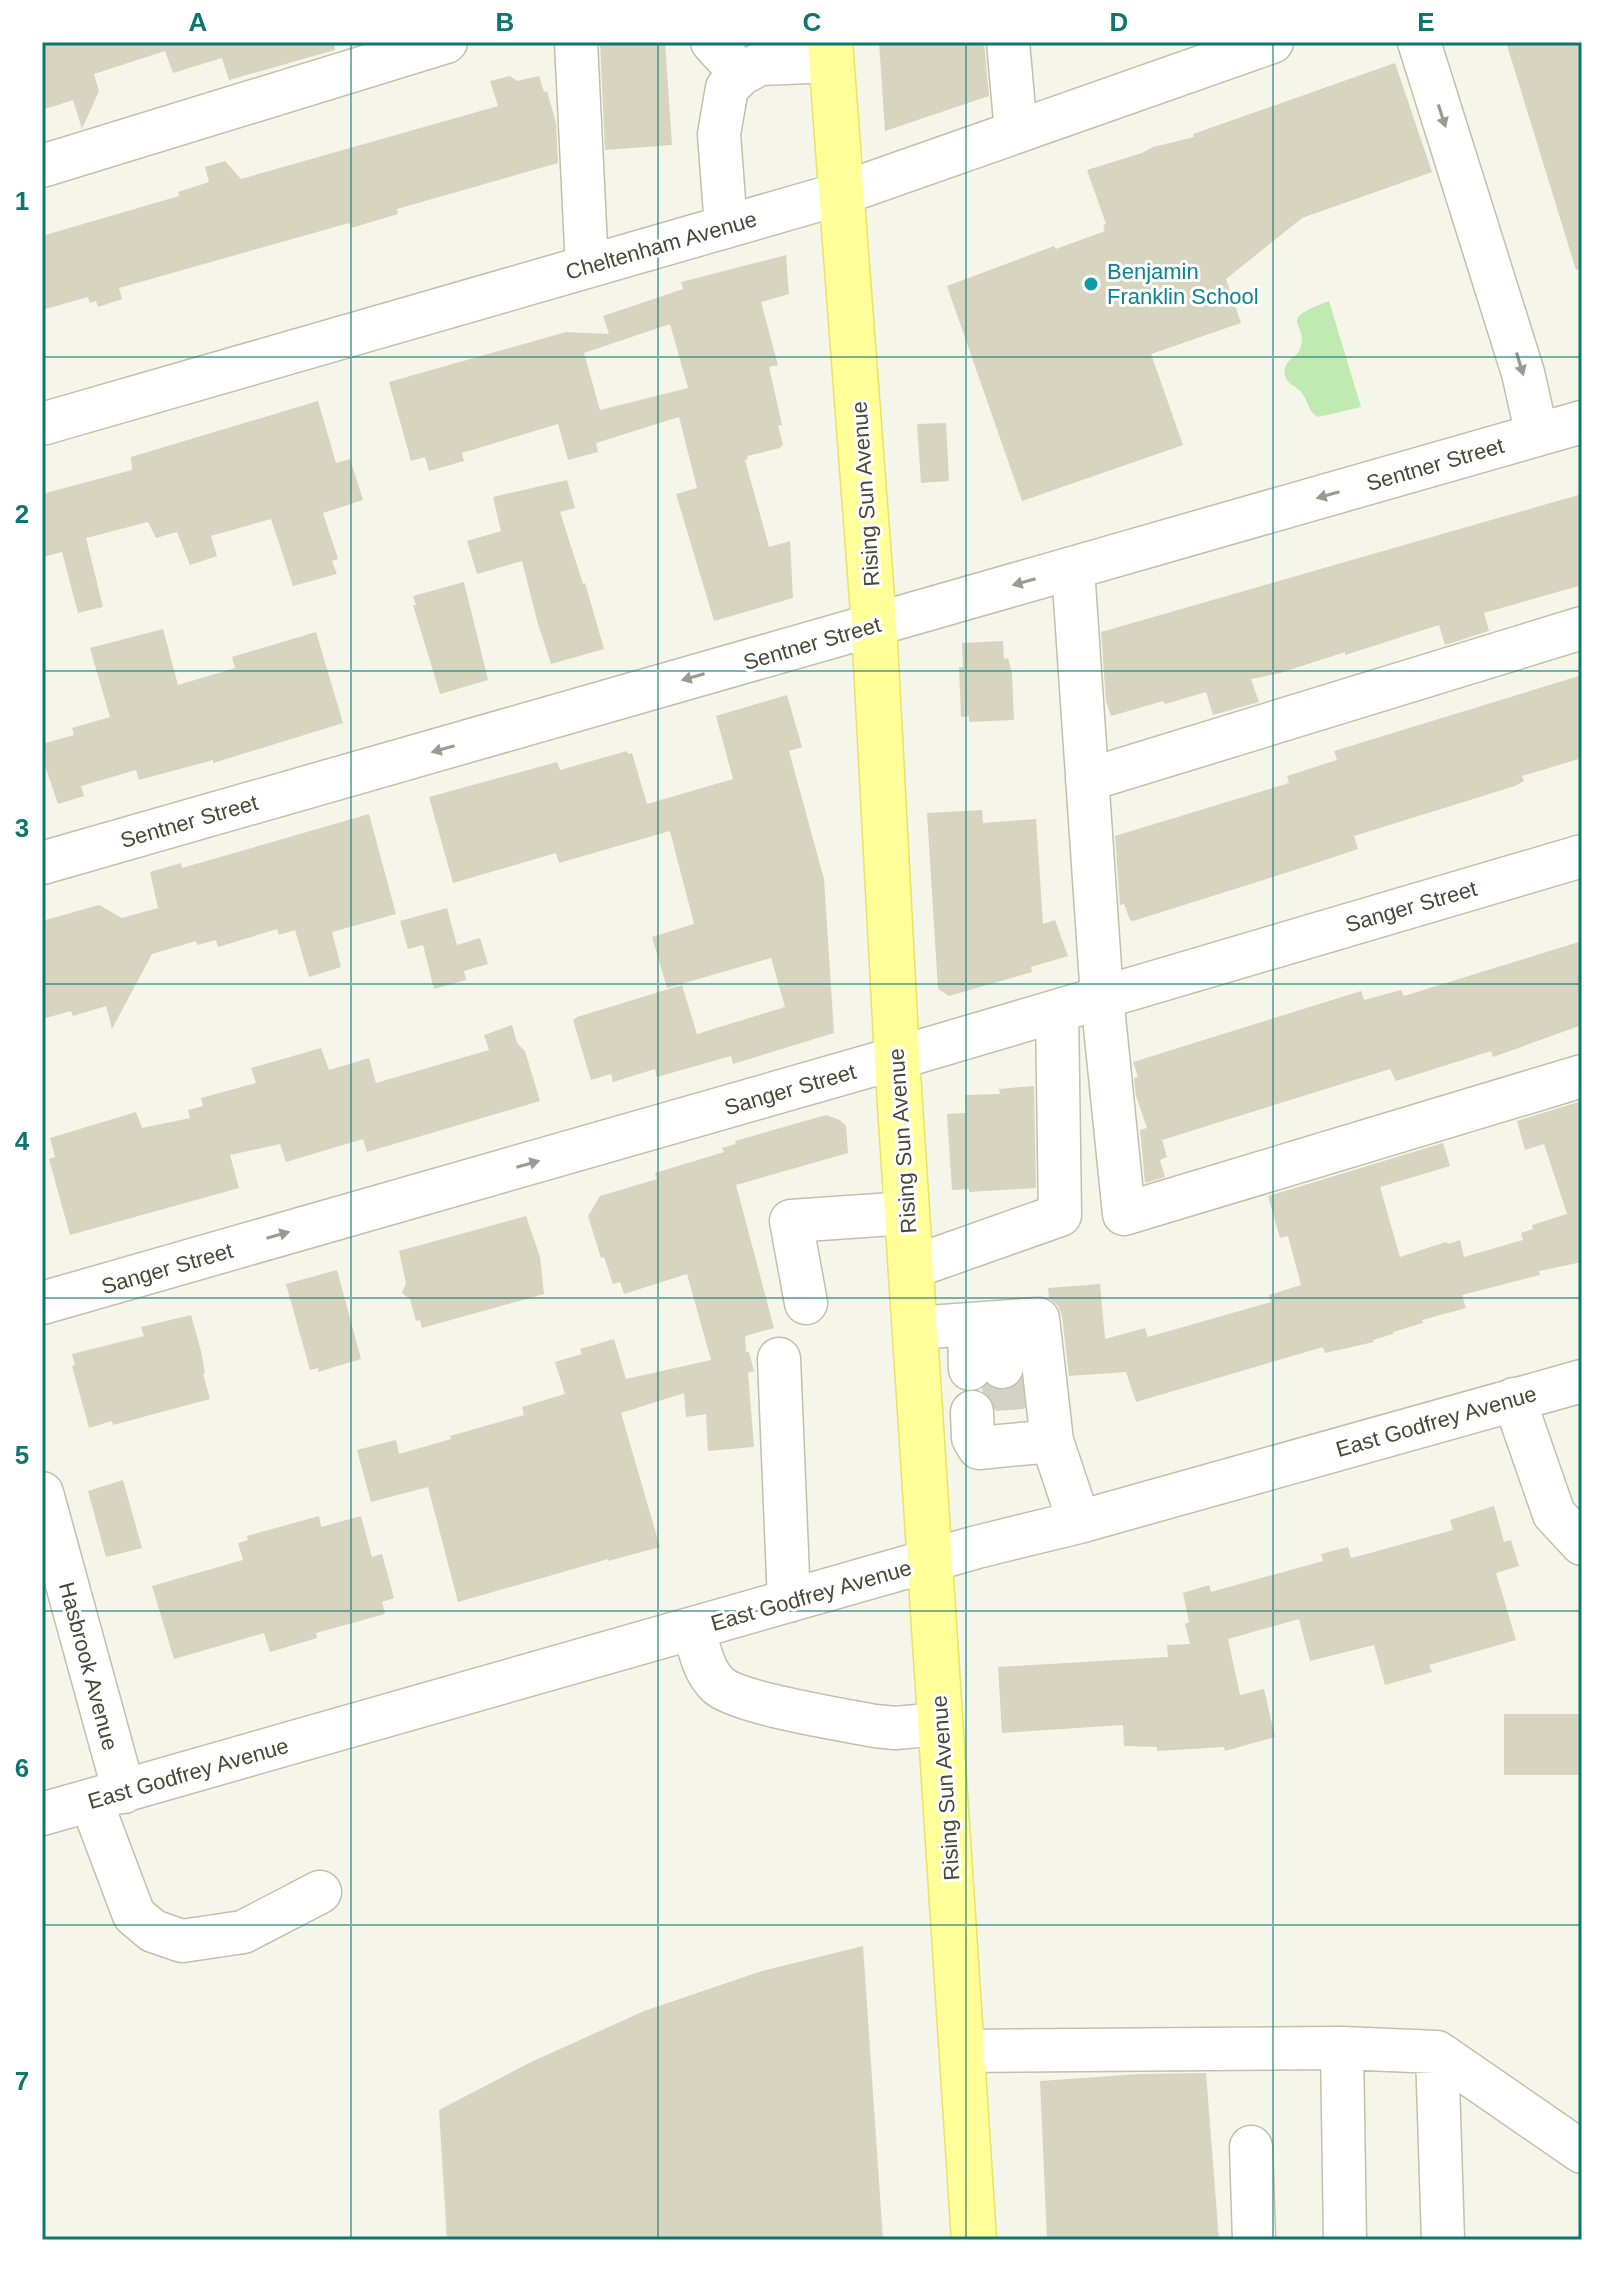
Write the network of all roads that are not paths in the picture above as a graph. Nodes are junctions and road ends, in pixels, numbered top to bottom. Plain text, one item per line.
1 (446, 42) edge
2 (576, 42) edge
3 (712, 42) edge
4 (1008, 42) edge
5 (1272, 42) edge
6 (1419, 42) edge
7 (831, 52) edge
8 (741, 74) junction
9 (1016, 132) junction
10 (42, 166) edge
11 (843, 193) junction
12 (726, 227) junction
13 (587, 267) junction
14 (1582, 422) edge
15 (42, 424) edge
16 (1537, 435) junction
17 (1073, 569) junction
18 (874, 625) junction
19 (1582, 628) edge
20 (1087, 780) junction
21 (1582, 856) edge
22 (42, 863) edge
23 (1102, 997) junction
24 (1057, 1011) junction
25 (897, 1058) junction
26 (1582, 1076) edge
27 (907, 1213) junction
28 (910, 1268) junction
29 (42, 1303) edge
30 (806, 1303) dead end
31 (985, 1323) junction
32 (915, 1328) junction
33 (779, 1359) dead end
34 (986, 1368) tunnel mouth
35 (1582, 1381) edge
36 (1514, 1399) junction
37 (1052, 1441) junction
38 (921, 1444) junction
39 (42, 1493) edge
40 (1079, 1522) junction
41 (1582, 1544) edge
42 (929, 1561) junction
43 (789, 1601) junction
44 (694, 1629) junction
45 (940, 1724) junction
46 (108, 1796) junction
47 (42, 1814) edge
48 (320, 1892) dead end
49 (1342, 2048) junction
50 (963, 2051) junction
51 (1437, 2052) junction
52 (1251, 2147) dead end
53 (1582, 2152) edge
54 (974, 2240) edge
55 (1254, 2240) edge
56 (1345, 2240) edge
57 (1443, 2240) edge

1 - 10 street
2 - 13 street
3 - 8 street
4 - 9 street
5 - 9 street, Cheltenham Avenue
6 -> 16 street
7 - 8 street
7 - 11 main road, Rising Sun Avenue
8 - 12 street
9 - 11 street, Cheltenham Avenue
11 - 12 street, Cheltenham Avenue
11 - 18 main road, Rising Sun Avenue
12 - 13 street, Cheltenham Avenue
13 - 15 street, Cheltenham Avenue
14 - 16 street, Sentner Street
16 -> 17 street, Sentner Street
17 -> 18 street, Sentner Street
17 - 20 street
18 -> 22 street, Sentner Street
18 - 25 main road, Rising Sun Avenue
19 - 20 street
20 - 23 street
21 - 23 street, Sanger Street
23 - 24 street, Sanger Street
23 - 26 street
24 - 25 street, Sanger Street
24 - 28 street
25 - 27 main road, Rising Sun Avenue
29 -> 25 street, Sanger Street
27 - 28 main road, Rising Sun Avenue
27 - 30 street
28 - 32 main road, Rising Sun Avenue
31 - 32 street
31 - 34 street
31 - 37 street
32 - 38 main road, Rising Sun Avenue
33 - 43 street
35 - 36 street, East Godfrey Avenue
36 - 40 street, East Godfrey Avenue
36 - 41 street
37 - 38 street
37 - 40 street
38 - 42 main road, Rising Sun Avenue
39 - 46 street, Hasbrook Avenue
40 - 42 street, East Godfrey Avenue
42 - 43 street, East Godfrey Avenue
42 - 45 main road, Rising Sun Avenue
43 - 44 street, East Godfrey Avenue
44 - 45 street
44 - 46 street, East Godfrey Avenue
45 - 50 main road, Rising Sun Avenue
46 - 47 street, East Godfrey Avenue
46 - 48 street, Hasbrook Avenue
49 - 50 street
49 - 51 street
49 - 56 street
50 - 54 main road, Rising Sun Avenue
51 - 53 street
51 - 57 street
52 - 55 street

